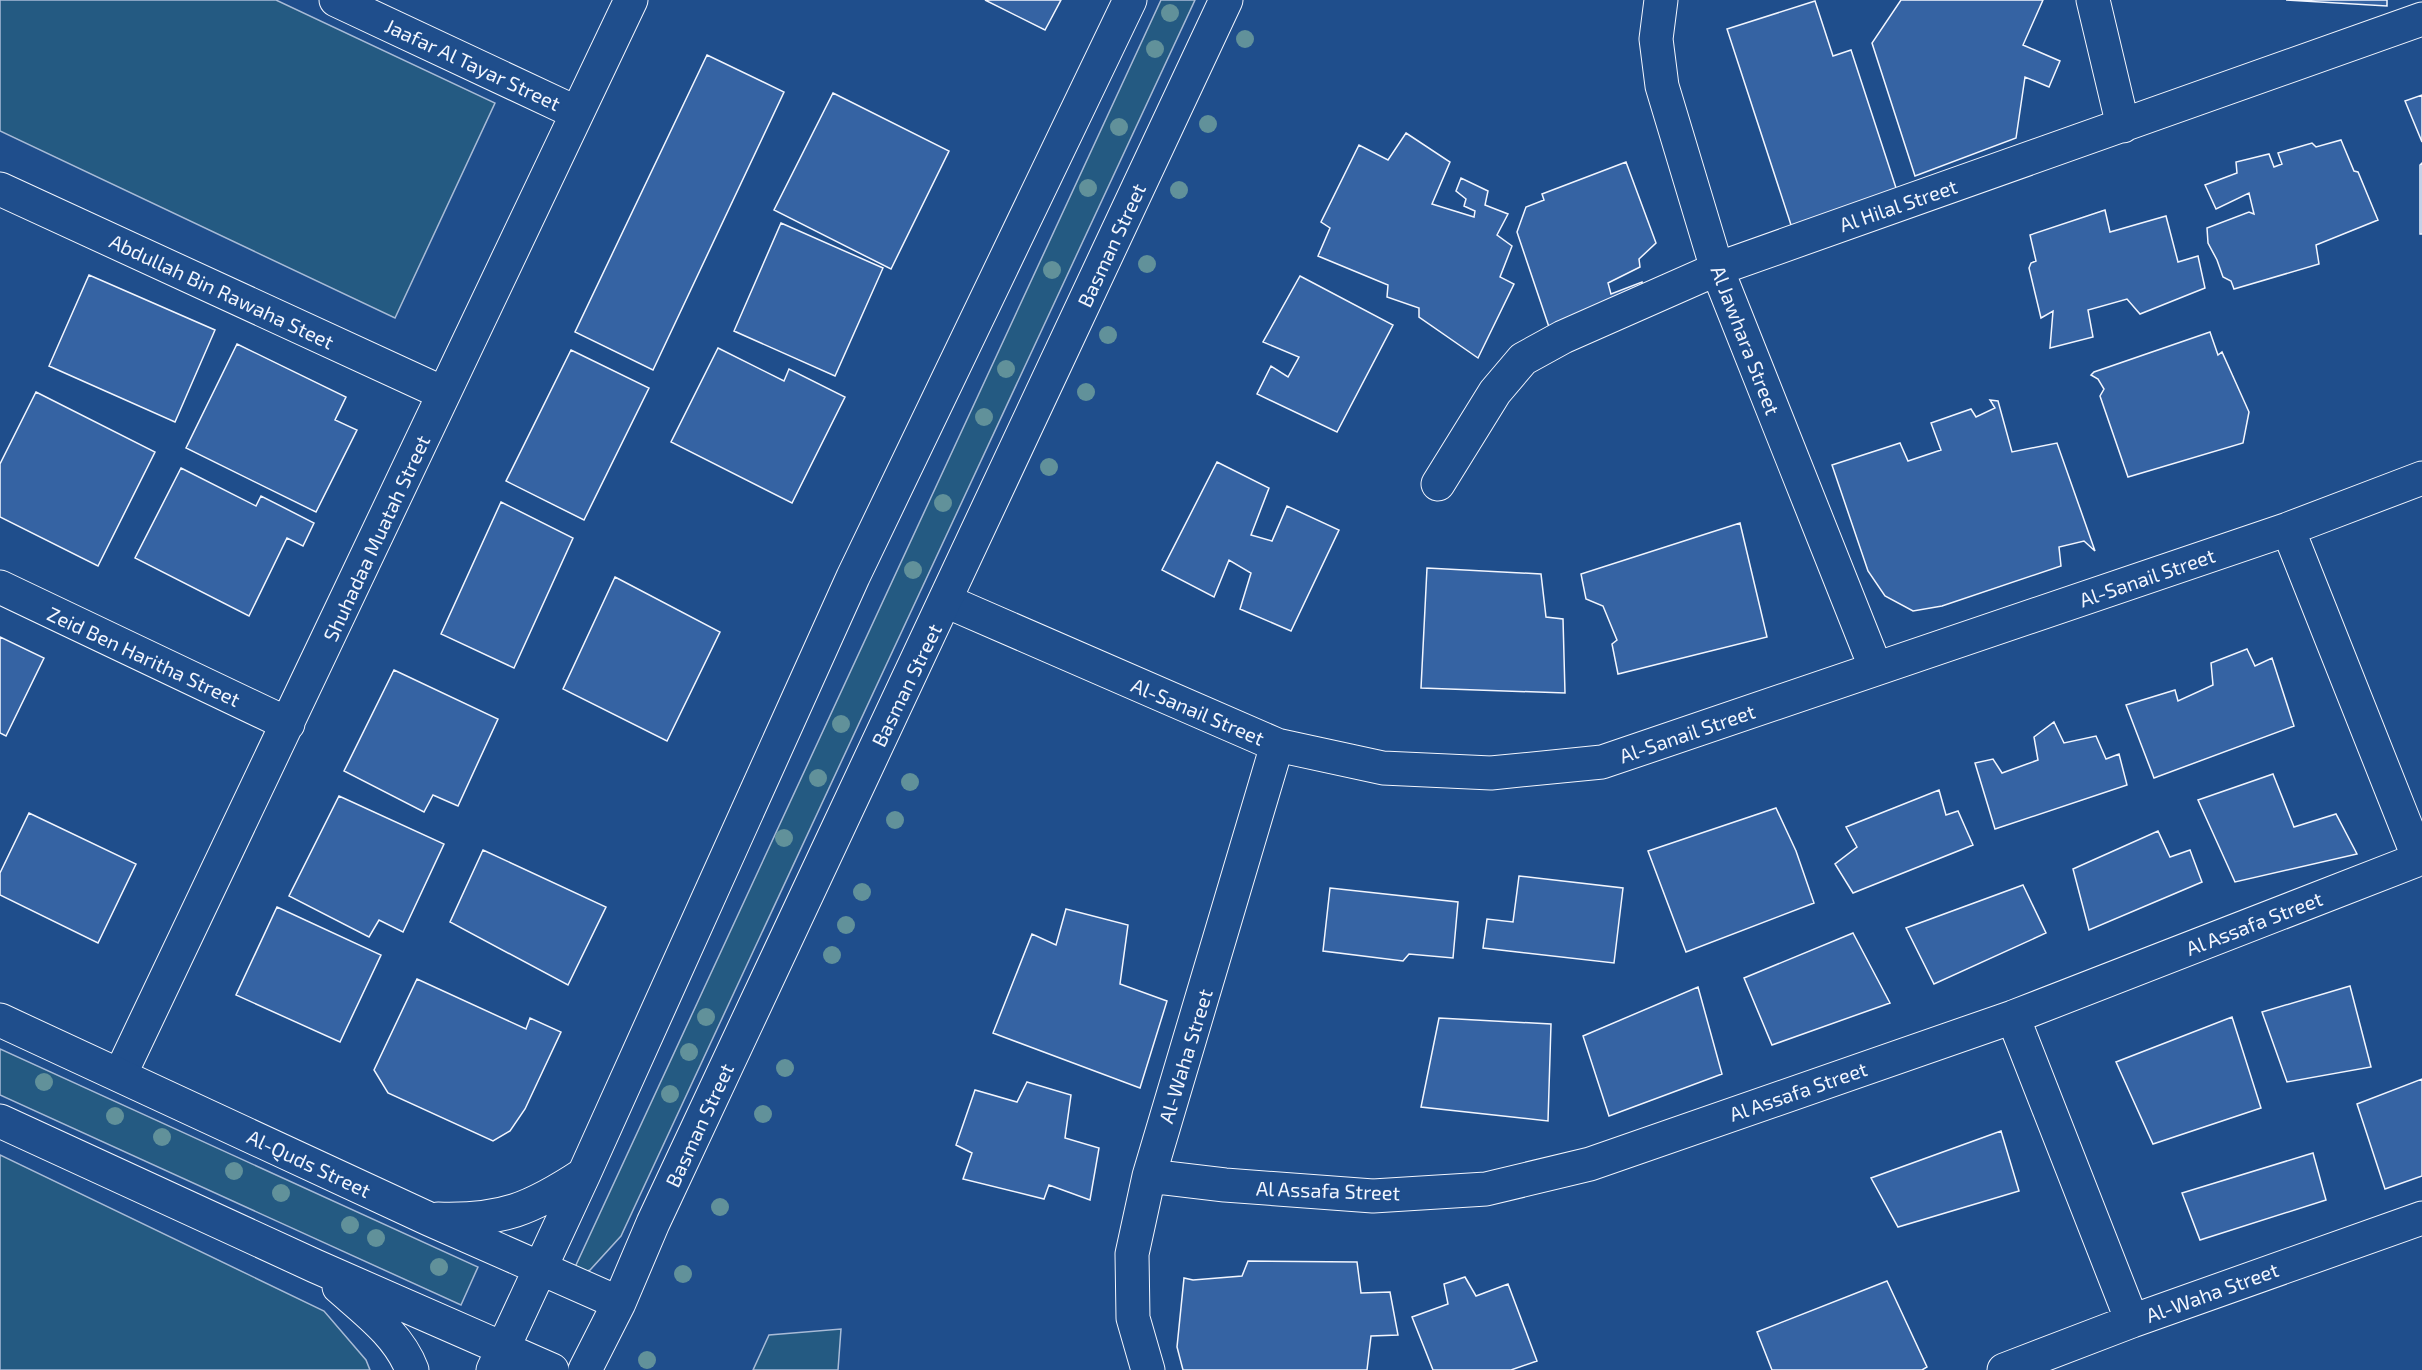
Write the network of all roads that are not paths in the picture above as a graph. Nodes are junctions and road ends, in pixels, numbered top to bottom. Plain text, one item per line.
1 (336, 0) edge
2 (631, 0) edge
3 (1130, 0) edge
4 (1226, 0) edge
5 (1661, 0) edge
6 (2092, 0) edge
7 (2422, 19) edge
8 (577, 113) junction
9 (2123, 126) junction
10 (0, 189) edge
11 (1717, 268) junction
12 (443, 393) junction
13 (2422, 478) edge
14 (1438, 484) dead end
15 (2288, 529) junction
16 (0, 587) edge
17 (946, 601) junction
18 (1876, 669) junction
19 (288, 724) junction
20 (1277, 745) junction
21 (2420, 859) edge
22 (2013, 1017) junction
23 (0, 1020) edge
24 (120, 1075) junction
25 (0, 1121) edge
26 (584, 1174) junction
27 (1149, 1176) junction
28 (2422, 1218) edge
29 (429, 1219) junction
30 (315, 1266) junction
31 (541, 1269) junction
32 (619, 1303) junction
33 (2132, 1321) junction
34 (498, 1359) edge
35 (412, 1370) edge
36 (552, 1370) edge
37 (585, 1370) edge
38 (1148, 1370) edge
39 (2004, 1370) edge

1 - 8 street, Jaafar Al Tayar Street
2 - 8 street, Shuhadaa Muatah Street
3 - 26 street
4 - 17 street, Basman Street
5 - 11 street, Al Jawhara Street
6 - 9 street
7 - 9 street, Al Hilal Street
8 - 12 street, Shuhadaa Muatah Street
9 - 11 street, Al Hilal Street
10 - 12 street, Abdullah Bin Rawaha Steet
11 - 14 street, Al Hilal Street
11 - 18 street, Al Jawhara Street
12 - 19 street, Shuhadaa Muatah Street
13 - 15 street, Al-Sanail Street
15 - 18 street, Al-Sanail Street
15 - 21 street
16 - 19 street, Zeid Ben Haritha Street
17 - 20 street, Al-Sanail Street
17 - 32 street, Basman Street
18 - 20 street, Al-Sanail Street
19 - 24 street, Shuhadaa Muatah Street
20 - 27 street, Al-Waha Street
21 - 22 street, Al Assafa Street
22 - 27 street, Al Assafa Street
22 - 33 street
23 - 24 street, Al-Quds Street
24 - 29 street, Al-Quds Street
25 - 30 street
26 - 29 street
26 - 31 street
27 - 38 street, Al-Waha Street
28 - 33 street, Al-Waha Street
29 - 31 street, Al-Quds Street
30 - 34 street
30 - 35 street
31 - 32 street, Al-Quds Street
31 - 34 street
32 - 37 street, Basman Street
33 - 39 street, Al-Waha Street
34 - 36 street

